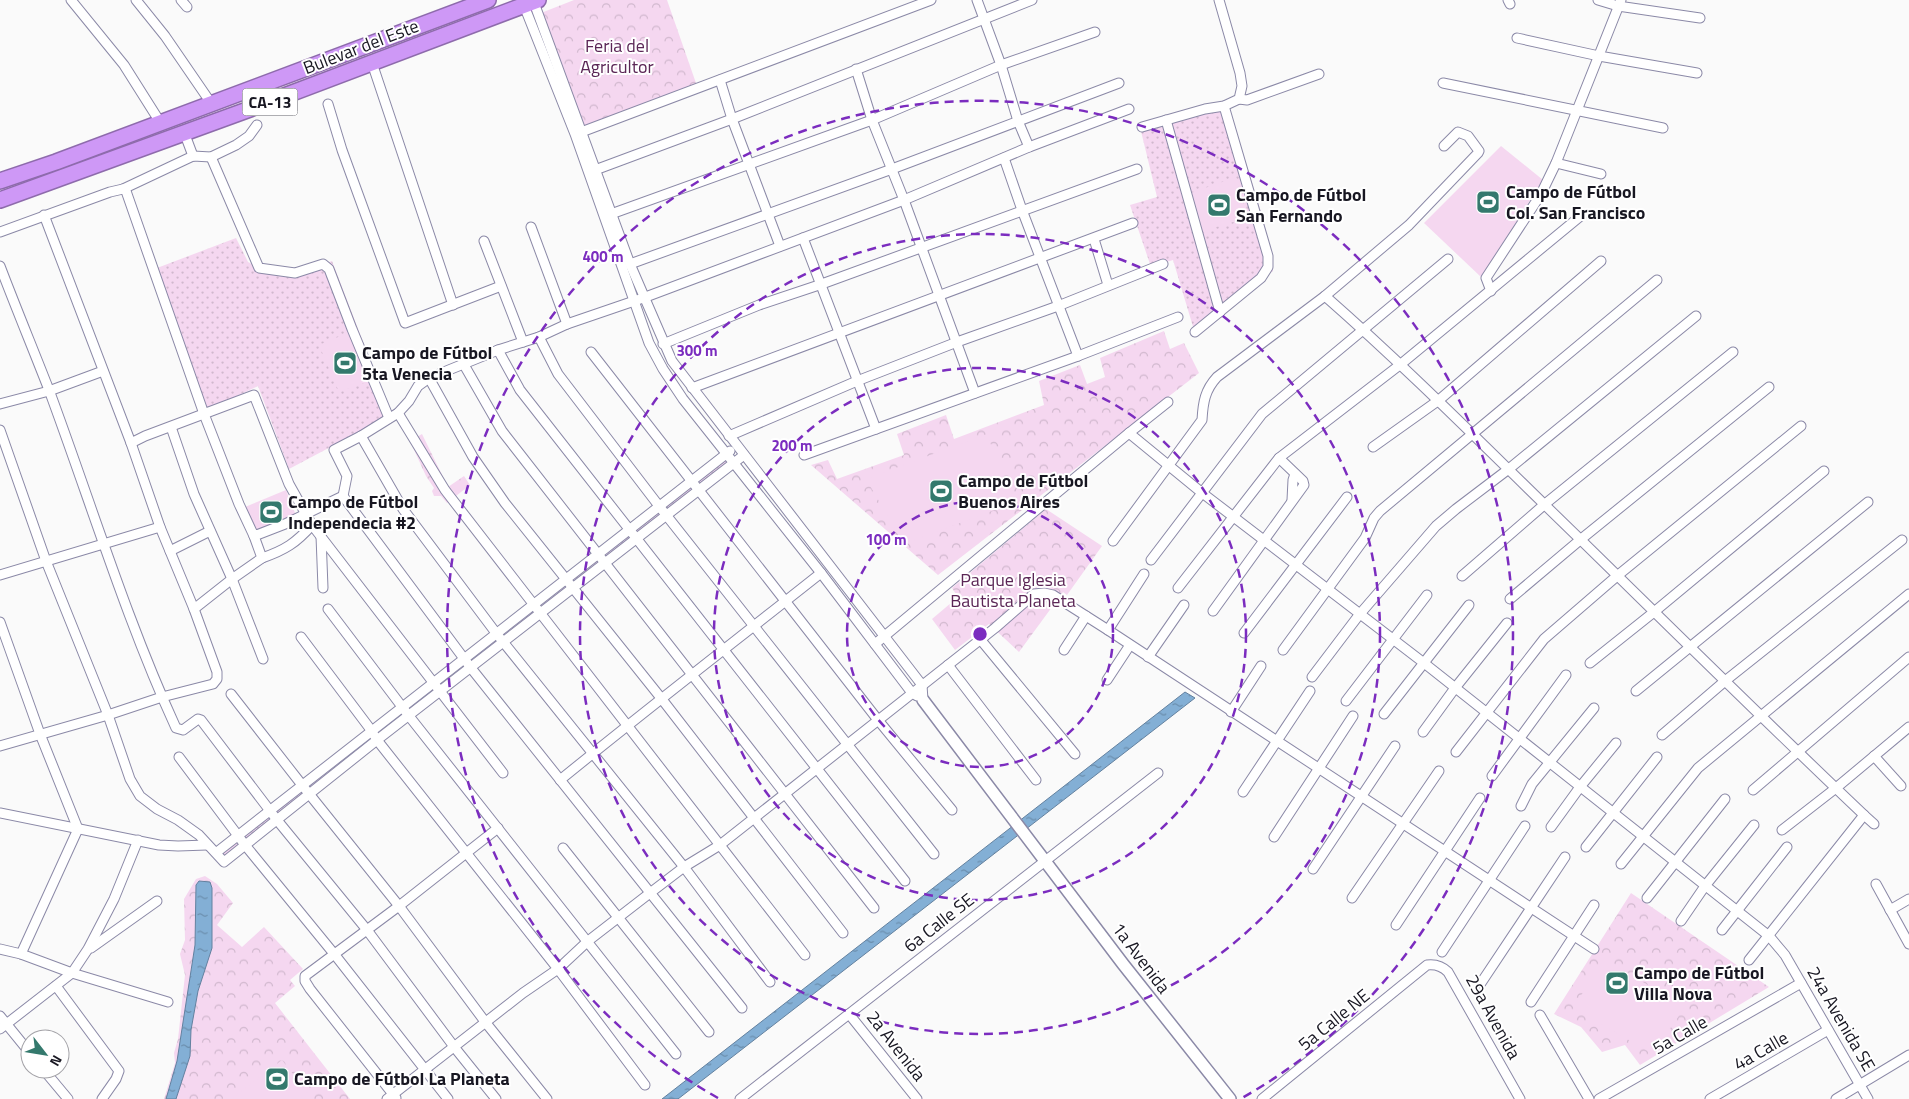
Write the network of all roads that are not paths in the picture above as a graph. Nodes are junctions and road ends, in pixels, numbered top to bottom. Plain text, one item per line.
1 (136, 0) edge
2 (488, 0) edge
3 (931, 0) edge
4 (977, 0) edge
5 (1032, 0) edge
6 (1219, 0) edge
7 (1598, 0) edge
8 (74, 1) edge
9 (530, 1) edge
10 (1620, 3) edge
11 (1700, 18) dead end
12 (984, 19) junction
13 (1095, 32) dead end
14 (1518, 38) dead end
15 (1599, 56) junction
16 (372, 63) junction
17 (1001, 65) junction
18 (856, 69) junction
19 (1697, 73) dead end
20 (1319, 74) dead end
21 (720, 80) junction
22 (1119, 83) dead end
23 (1443, 83) dead end
24 (1238, 99) junction
25 (211, 103) junction
26 (328, 104) dead end
27 (1224, 106) junction
28 (1129, 109) dead end
29 (1576, 109) junction
30 (732, 119) junction
31 (872, 120) junction
32 (1166, 120) junction
33 (1018, 121) junction
34 (160, 122) junction
35 (257, 125) dead end
36 (1142, 128) dead end
37 (1663, 128) dead end
38 (184, 132) junction
39 (578, 133) junction
40 (1444, 146) dead end
41 (1029, 147) junction
42 (193, 156) junction
43 (211, 157) junction
44 (1004, 158) junction
45 (1556, 163) junction
46 (749, 165) junction
47 (892, 169) junction
48 (1137, 169) dead end
49 (595, 170) junction
50 (1601, 174) dead end
51 (2, 177) edge
52 (123, 189) junction
53 (0, 200) edge
54 (904, 200) junction
55 (1022, 210) junction
56 (612, 214) junction
57 (767, 214) junction
58 (1583, 214) dead end
59 (44, 215) junction
60 (1133, 223) dead end
61 (531, 227) dead end
62 (0, 232) edge
63 (803, 238) junction
64 (1094, 239) junction
65 (484, 241) dead end
66 (780, 246) junction
67 (922, 247) junction
68 (1448, 258) dead end
69 (1041, 259) junction
70 (1601, 261) dead end
71 (630, 264) junction
72 (1163, 264) dead end
73 (0, 266) edge
74 (1657, 280) dead end
75 (819, 285) junction
76 (1108, 285) junction
77 (501, 286) junction
78 (1491, 291) junction
79 (940, 296) junction
80 (1325, 296) junction
81 (638, 299) junction
82 (453, 305) junction
83 (1058, 306) junction
84 (1220, 312) junction
85 (1696, 316) dead end
86 (1178, 317) dead end
87 (567, 324) junction
88 (1362, 329) junction
89 (1195, 332) dead end
90 (838, 333) junction
91 (539, 337) junction
92 (523, 342) junction
93 (956, 342) junction
94 (663, 344) junction
95 (498, 350) junction
96 (591, 352) dead end
97 (1734, 352) dead end
98 (1078, 356) junction
99 (463, 364) junction
100 (1401, 364) junction
101 (103, 371) junction
102 (429, 378) junction
103 (857, 381) junction
104 (1769, 387) dead end
105 (692, 388) junction
106 (49, 391) junction
107 (975, 393) junction
108 (1438, 400) junction
109 (1168, 402) dead end
110 (0, 404) edge
111 (398, 413) junction
112 (204, 414) junction
113 (389, 418) junction
114 (1801, 426) dead end
115 (171, 427) junction
116 (876, 429) junction
117 (0, 430) edge
118 (1129, 433) junction
119 (1474, 434) junction
120 (361, 436) junction
121 (729, 436) junction
122 (131, 443) junction
123 (736, 446) junction
124 (1373, 447) dead end
125 (727, 454) junction
126 (744, 456) junction
127 (804, 456) dead end
128 (1280, 458) junction
129 (735, 463) junction
130 (1169, 467) junction
131 (1510, 468) junction
132 (1824, 471) dead end
133 (692, 480) junction
134 (699, 490) junction
135 (1201, 492) junction
136 (343, 496) junction
137 (1347, 497) dead end
138 (1868, 502) dead end
139 (1545, 504) junction
140 (659, 506) junction
141 (305, 514) junction
142 (667, 515) junction
143 (1233, 518) junction
144 (312, 525) junction
145 (160, 527) junction
146 (628, 530) junction
147 (210, 531) junction
148 (254, 536) junction
149 (320, 536) junction
150 (636, 539) junction
151 (1263, 540) junction
152 (1580, 540) junction
153 (1902, 540) dead end
154 (1113, 541) dead end
155 (103, 543) junction
156 (170, 551) junction
157 (597, 554) junction
158 (262, 558) junction
159 (1151, 560) dead end
160 (46, 561) junction
161 (605, 564) junction
162 (1296, 564) junction
163 (821, 573) junction
164 (1144, 574) dead end
165 (0, 575) edge
166 (1462, 576) dead end
167 (1617, 576) junction
168 (566, 578) junction
169 (232, 579) junction
170 (322, 588) dead end
171 (574, 588) junction
172 (1178, 588) dead end
173 (1327, 590) junction
174 (1909, 594) edge
175 (1427, 595) dead end
176 (1510, 599) dead end
177 (787, 600) junction
178 (534, 604) junction
179 (1184, 605) dead end
180 (1469, 605) dead end
181 (194, 609) junction
182 (328, 610) dead end
183 (1213, 611) dead end
184 (1654, 612) junction
185 (541, 614) junction
186 (1360, 615) junction
187 (1086, 616) junction
188 (0, 622) edge
189 (1507, 624) dead end
190 (755, 626) junction
191 (1108, 630) junction
192 (496, 633) junction
193 (1244, 633) dead end
194 (301, 637) dead end
195 (885, 637) junction
196 (980, 639) junction
197 (1392, 639) junction
198 (503, 643) junction
199 (875, 644) junction
200 (1130, 645) junction
201 (1691, 647) junction
202 (1064, 650) dead end
203 (1283, 650) dead end
204 (724, 651) junction
205 (1148, 657) junction
206 (1909, 657) edge
207 (263, 659) dead end
208 (464, 659) junction
209 (1424, 663) junction
210 (1590, 664) dead end
211 (948, 665) junction
212 (1261, 666) dead end
213 (471, 668) junction
214 (692, 674) junction
215 (1566, 675) dead end
216 (1312, 677) dead end
217 (1107, 680) dead end
218 (1725, 681) junction
219 (434, 682) junction
220 (922, 685) junction
221 (1455, 688) junction
222 (1310, 691) dead end
223 (1636, 691) dead end
224 (441, 692) junction
225 (912, 693) junction
226 (231, 694) dead end
227 (162, 696) junction
228 (661, 698) junction
229 (923, 700) junction
230 (1346, 701) dead end
231 (402, 707) junction
232 (1594, 708) dead end
233 (1231, 712) junction
234 (1487, 713) junction
235 (1384, 714) dead end
236 (108, 715) junction
237 (409, 716) junction
238 (1352, 716) dead end
239 (1760, 716) junction
240 (878, 720) junction
241 (627, 725) junction
242 (1909, 727) edge
243 (371, 730) junction
244 (1423, 732) dead end
245 (40, 734) junction
246 (1662, 736) dead end
247 (377, 740) junction
248 (1519, 740) junction
249 (1276, 742) junction
250 (1616, 743) dead end
251 (847, 744) junction
252 (0, 746) edge
253 (1395, 746) dead end
254 (1456, 752) dead end
255 (1799, 752) junction
256 (592, 754) junction
257 (1075, 754) dead end
258 (1874, 756) junction
259 (179, 757) dead end
260 (1657, 757) dead end
261 (1549, 763) junction
262 (817, 768) junction
263 (1318, 768) junction
264 (1439, 771) dead end
265 (502, 773) dead end
266 (1158, 773) dead end
267 (1492, 776) dead end
268 (560, 780) junction
269 (1036, 780) dead end
270 (302, 785) junction
271 (1902, 786) dead end
272 (1580, 787) junction
273 (1836, 788) junction
274 (1753, 790) dead end
275 (1243, 792) dead end
276 (785, 793) junction
277 (310, 794) junction
278 (1361, 798) junction
279 (1480, 798) dead end
280 (1725, 799) dead end
281 (1521, 806) dead end
282 (270, 810) junction
283 (952, 810) dead end
284 (1612, 812) junction
285 (0, 813) edge
286 (1864, 815) junction
287 (754, 818) junction
288 (277, 820) junction
289 (1402, 824) junction
290 (1874, 824) dead end
291 (1754, 825) dead end
292 (1525, 826) dead end
293 (1551, 827) dead end
294 (498, 828) junction
295 (78, 829) junction
296 (1782, 830) dead end
297 (239, 835) junction
298 (1274, 837) dead end
299 (1644, 837) junction
300 (138, 840) junction
301 (207, 845) junction
302 (245, 845) junction
303 (720, 845) junction
304 (1586, 847) dead end
305 (1787, 847) dead end
306 (563, 848) dead end
307 (1443, 851) junction
308 (216, 852) junction
309 (466, 854) junction
310 (934, 854) dead end
311 (1565, 856) dead end
312 (1046, 861) junction
313 (1674, 862) junction
314 (1622, 864) dead end
315 (684, 867) junction
316 (1313, 869) dead end
317 (904, 881) dead end
318 (1488, 881) junction
319 (1876, 884) dead end
320 (1705, 886) junction
321 (650, 893) junction
322 (1352, 898) dead end
323 (1647, 898) dead end
324 (1909, 899) edge
325 (157, 901) dead end
326 (1594, 905) dead end
327 (399, 906) junction
328 (874, 908) dead end
329 (1532, 909) junction
330 (1737, 910) junction
331 (1890, 910) junction
332 (618, 917) junction
333 (1681, 921) dead end
334 (1396, 925) dead end
335 (367, 930) junction
336 (1722, 930) dead end
337 (843, 933) dead end
338 (1574, 936) junction
339 (1769, 936) junction
340 (588, 941) junction
341 (1909, 944) edge
342 (0, 949) edge
343 (88, 949) junction
344 (1594, 949) dead end
345 (1442, 952) dead end
346 (21, 954) junction
347 (335, 955) junction
348 (805, 955) dead end
349 (1749, 960) dead end
350 (1427, 965) joint
351 (558, 969) junction
352 (72, 973) junction
353 (770, 982) dead end
354 (1481, 983) dead end
355 (1801, 983) junction
356 (56, 986) junction
357 (168, 1002) dead end
358 (1530, 1002) dead end
359 (742, 1008) dead end
360 (849, 1014) junction
361 (1540, 1015) dead end
362 (0, 1016) edge
363 (486, 1023) junction
364 (3, 1026) edge
365 (1828, 1030) junction
366 (709, 1032) dead end
367 (20, 1043) edge
368 (455, 1048) junction
369 (676, 1054) dead end
370 (1909, 1055) edge
371 (426, 1070) junction
372 (52, 1079) edge
373 (645, 1085) dead end
374 (1860, 1086) junction
375 (392, 1098) edge
376 (68, 1099) edge
377 (102, 1099) edge
378 (448, 1099) edge
379 (496, 1099) edge
380 (547, 1099) edge
381 (740, 1099) edge
382 (917, 1099) edge
383 (1230, 1099) edge
384 (1262, 1099) edge
385 (1520, 1099) edge
386 (1589, 1099) edge
387 (1599, 1099) edge
388 (1710, 1099) edge
389 (1836, 1099) edge
390 (1868, 1099) edge

1 - 25 street
2 - 25 highway, Bulevar del Este / CA-13
3 - 21 street
4 - 12 street
5 - 12 street
6 - 24 street
7 - 10 street
8 - 34 street
9 - 16 highway, Bulevar del Este / CA-13
9 - 39 street
10 - 11 street
10 - 15 street
12 - 17 street
12 - 18 street
13 - 17 street
14 - 15 street
15 - 19 street
15 - 29 street
16 - 38 highway, Bulevar del Este / CA-13
16 - 82 street
17 - 31 street
17 - 33 street
18 - 30 street
18 - 31 street
20 - 24 street
21 - 30 street
21 - 39 street
22 - 33 street
23 - 29 street
24 - 27 street
25 - 34 highway, Bulevar del Este / CA-13
26 - 82 street
27 - 32 street
27 - 84 street
28 - 41 street
29 - 37 street
29 - 45 street
30 - 46 street
30 - 49 street
31 - 46 street
31 - 47 street
32 - 36 street
32 - 84 street
33 - 41 street
33 - 47 street
34 - 51 highway, Bulevar del Este / CA-13
35 - 43 street
38 - 42 street
38 - 53 highway, Bulevar del Este / CA-13
39 - 49 street
39 - 81 street
40 - 80 street
41 - 44 street
42 - 43 street
42 - 52 street
43 - 113 street
44 - 54 street
44 - 55 street
45 - 50 street
45 - 78 street
46 - 56 street
46 - 57 street
47 - 54 street
47 - 57 street
48 - 55 street
49 - 56 street
52 - 59 street
52 - 112 street
54 - 63 street
54 - 67 street
55 - 67 street
55 - 69 street
56 - 71 street
57 - 66 street
57 - 71 street
58 - 78 street
59 - 62 street
59 - 101 street
60 - 64 street
61 - 87 street
63 - 66 street
63 - 75 street
64 - 69 street
64 - 76 street
65 - 77 street
66 - 81 street
67 - 75 street
67 - 79 street
68 - 88 street
69 - 79 street
69 - 83 street
70 - 108 street
71 - 81 street
72 - 76 street
73 - 106 street
74 - 119 street
75 - 90 street
75 - 94 street
76 - 83 street
77 - 82 street
77 - 92 street
78 - 100 street
79 - 90 street
79 - 93 street
80 - 88 street
80 - 130 street
81 - 87 street
81 - 94 street
81 - 125 street
83 - 93 street
83 - 98 street
84 - 89 street
85 - 131 street
86 - 98 street
87 - 91 street
88 - 100 street
88 - 135 street
90 - 103 street
90 - 105 street
91 - 92 street
91 - 140 street
92 - 95 street
93 - 103 street
93 - 107 street
94 - 105 street
95 - 99 street
95 - 146 street
96 - 133 street
97 - 139 street
98 - 107 street
99 - 102 street
99 - 157 street
100 - 108 street
100 - 128 street
101 - 106 street
101 - 122 street
102 - 111 street
102 - 168 street
103 - 116 street
103 - 121 street
104 - 152 street
105 - 121 street
106 - 110 street
106 - 155 street
107 - 116 street
108 - 119 street
108 - 124 street
109 - 118 street
111 - 113 street
111 - 178 street
112 - 115 street
112 - 141 street
112 - 148 street
113 - 120 street
114 - 167 street
115 - 122 street
115 - 147 street
116 - 127 street
117 - 160 street
118 - 130 street, 24a Avenida SE
118 - 195 street
119 - 131 street
119 - 173 street
120 - 136 street
120 - 192 street
121 - 123 street
122 - 145 street
123 - 125 street
123 - 126 street
125 - 129 street
125 - 133 street
126 - 129 street
126 - 195 street
128 - 143 street
128 - 151 street
129 - 134 street
129 - 163 street
130 - 135 street, 24a Avenida SE
130 - 154 street
131 - 139 street
131 - 186 street
132 - 184 street
133 - 134 street
133 - 140 street
134 - 142 street
134 - 177 street
135 - 143 street, 24a Avenida SE
135 - 159 street
136 - 141 street
136 - 208 street
137 - 162 street
138 - 201 street
139 - 152 street
139 - 166 street
140 - 142 street
140 - 146 street
141 - 144 street
141 - 148 street
142 - 150 street
142 - 190 street
143 - 151 street, 24a Avenida SE
143 - 172 street
144 - 149 street
144 - 158 street
145 - 155 street
145 - 156 street
146 - 150 street
146 - 157 street
147 - 156 street
147 - 169 street
148 - 158 street
149 - 170 street
149 - 219 street
150 - 161 street
150 - 204 street
151 - 162 street, 24a Avenida SE
151 - 183 street
152 - 167 street
152 - 176 street
153 - 218 street
155 - 160 street
155 - 227 street
156 - 181 street
157 - 161 street
157 - 168 street
158 - 169 street
160 - 165 street
160 - 236 street
161 - 171 street
161 - 214 street
162 - 173 street, 24a Avenida SE
162 - 193 street
163 - 177 street
163 - 199 street
164 - 191 street
167 - 184 street
167 - 234 street
168 - 171 street
168 - 178 street
169 - 181 street
169 - 207 street
171 - 185 street
171 - 228 street
173 - 186 street, 24a Avenida SE
173 - 203 street
174 - 239 street
175 - 197 street
177 - 190 street
177 - 240 street
178 - 185 street
178 - 192 street
179 - 205 street
180 - 209 street
181 - 227 street
182 - 231 street
184 - 201 street
184 - 210 street
185 - 198 street
185 - 241 street
186 - 197 street, 24a Avenida SE
186 - 216 street
187 - 191 street
187 - 196 street
187 - 202 street
188 - 245 street
189 - 221 street
190 - 204 street
190 - 251 street
191 - 200 street
192 - 198 street
192 - 208 street
194 - 243 street
195 - 199 street
195 - 220 street
196 - 211 street
196 - 257 street
197 - 209 street, 24a Avenida SE
197 - 230 street
198 - 213 street
198 - 256 street
199 - 225 street
200 - 205 street
200 - 217 street
201 - 218 street
201 - 223 street
204 - 214 street
204 - 262 street
205 - 233 street
206 - 255 street
208 - 213 street
208 - 219 street
209 - 221 street, 24a Avenida SE
209 - 235 street
211 - 220 street
211 - 269 street
212 - 233 street
213 - 224 street
213 - 268 street
214 - 228 street
214 - 276 street
215 - 248 street
218 - 239 street
218 - 246 street
219 - 224 street
219 - 231 street
220 - 225 street
220 - 229 street
221 - 234 street, 24a Avenida SE
221 - 244 street
222 - 249 street
224 - 237 street
224 - 265 street
225 - 229 street
225 - 240 street
226 - 270 street
227 - 236 street
227 - 282 street
228 - 241 street
228 - 287 street
229 - 312 street, 1a Avenida
231 - 237 street
231 - 243 street
232 - 261 street
233 - 249 street
234 - 248 street, 24a Avenida SE
234 - 254 street
236 - 245 street
236 - 301 street
237 - 247 street
237 - 294 street
238 - 263 street
239 - 255 street
239 - 299 street
240 - 251 street
240 - 283 street
241 - 256 street
241 - 303 street
242 - 258 street
243 - 247 street
243 - 270 street
245 - 252 street
245 - 295 street
247 - 277 street
247 - 309 street
248 - 261 street, 24a Avenida SE
248 - 267 street
249 - 263 street
249 - 275 street
250 - 272 street
251 - 262 street
251 - 310 street
253 - 278 street
255 - 273 street
255 - 274 street
256 - 268 street
256 - 315 street
258 - 271 street
258 - 273 street
259 - 297 street
260 - 284 street
261 - 272 street, 24a Avenida SE
261 - 281 street
262 - 276 street
262 - 317 street
263 - 278 street
263 - 298 street
264 - 289 street
266 - 312 street, 6a Calle SE
268 - 321 street
270 - 277 street
270 - 282 street
272 - 284 street, 24a Avenida SE
272 - 293 street
273 - 286 street
273 - 296 street
276 - 287 street
276 - 328 street
277 - 288 street
277 - 327 street
278 - 289 street
278 - 316 street
279 - 307 street
280 - 313 street
282 - 288 street
282 - 297 street
284 - 299 street, 24a Avenida SE
284 - 304 street
285 - 295 street
286 - 290 street
286 - 339 street
287 - 303 street
287 - 337 street
288 - 302 street
288 - 335 street
289 - 307 street
289 - 322 street
291 - 320 street
292 - 318 street
294 - 309 street
294 - 340 street
295 - 300 street
295 - 346 street
297 - 302 street
297 - 308 street
299 - 313 street, 24a Avenida SE
299 - 314 street
300 - 301 street
300 - 343 street
301 - 308 street
302 - 308 street
302 - 347 street
303 - 315 street
303 - 348 street
305 - 330 street
306 - 332 street
307 - 318 street
307 - 334 street
309 - 327 street
309 - 351 street
311 - 329 street
312 - 360 street, 6a Calle SE
312 - 383 street, 1a Avenida
313 - 320 street, 24a Avenida SE
313 - 323 street
315 - 321 street
315 - 353 street
318 - 329 street
318 - 345 street
319 - 331 street
320 - 330 street, 24a Avenida SE
320 - 333 street
321 - 332 street
321 - 359 street
324 - 331 street
325 - 343 street
326 - 338 street
327 - 335 street
327 - 363 street
329 - 338 street
329 - 354 street
330 - 336 street
330 - 339 street, 24a Avenida SE
331 - 341 street
332 - 340 street
332 - 366 street
335 - 347 street
335 - 368 street
338 - 344 street
338 - 358 street
339 - 349 street
339 - 355 street, 24a Avenida SE
340 - 351 street
340 - 369 street
342 - 346 street
343 - 352 street
346 - 352 street
347 - 371 street
347 - 375 street
350 - 384 street, 5a Calle NE
350 - 385 street, 29a Avenida
351 - 363 street
351 - 373 street
352 - 356 street
352 - 357 street
355 - 365 street, 24a Avenida SE
355 - 387 street, 5a Calle
356 - 364 street
356 - 377 street
360 - 381 street, 6a Calle SE
360 - 382 street, 2a Avenida
361 - 386 street
362 - 364 street
363 - 368 street
363 - 380 street
364 - 367 street
365 - 374 street, 24a Avenida SE
365 - 388 street, 4a Calle
368 - 371 street
368 - 379 street
370 - 374 street
371 - 375 street
371 - 378 street
372 - 376 street
374 - 389 street
374 - 390 street, 24a Avenida SE

